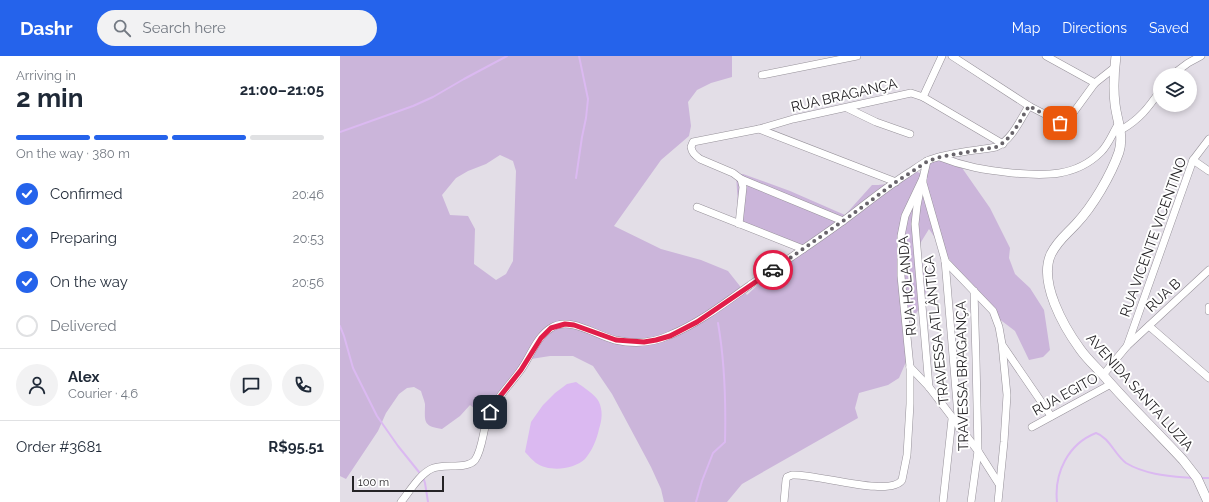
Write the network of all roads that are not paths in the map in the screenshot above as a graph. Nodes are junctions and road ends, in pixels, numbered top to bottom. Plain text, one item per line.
1 (857, 56) edge
2 (942, 56) edge
3 (952, 56) edge
4 (1046, 56) edge
5 (1116, 56) edge
6 (1201, 56) edge
7 (1114, 68) junction
8 (1181, 68) edge
9 (762, 75) dead end
10 (1094, 83) junction
11 (923, 97) junction
12 (1153, 100) edge
13 (1029, 106) junction
14 (848, 108) junction
15 (1120, 126) junction
16 (758, 129) junction
17 (910, 134) dead end
18 (1209, 139) edge
19 (1003, 144) junction
20 (940, 157) junction
21 (1193, 160) junction
22 (928, 161) junction
23 (1209, 171) edge
24 (741, 179) junction
25 (923, 180) junction
26 (896, 182) junction
27 (697, 207) dead end
28 (843, 221) junction
29 (739, 224) junction
30 (803, 249) junction
31 (945, 260) junction
32 (1209, 270) edge
33 (974, 291) junction
34 (1209, 307) edge
35 (1209, 311) edge
36 (1149, 326) junction
37 (1002, 344) junction
38 (1127, 346) junction
39 (910, 366) junction
40 (1103, 375) junction
41 (1209, 378) edge
42 (1111, 384) junction
43 (929, 387) junction
44 (1051, 416) junction
45 (952, 419) junction
46 (1032, 427) dead end
47 (959, 428) junction
48 (978, 451) junction
49 (999, 485) junction
50 (401, 502) edge
51 (784, 502) edge
52 (943, 502) edge
53 (971, 502) edge
54 (998, 502) edge
55 (1208, 502) edge

1 - 9 street
2 - 11 street
3 - 13 street
4 - 10 street
5 - 7 street, AVENIDA SANTA LUZIA
6 - 8 street
7 - 10 street
7 - 15 street, AVENIDA SANTA LUZIA
10 - 13 street
11 - 14 street, RUA BRAGANÇA
11 - 19 street
12 - 15 street
13 - 19 street
14 - 16 street, RUA BRAGANÇA
14 - 17 street
15 - 20 street
15 - 40 street, AVENIDA SANTA LUZIA
16 - 24 street, RUA BRAGANÇA
16 - 26 street
18 - 21 street, RUA VICENTE VICENTINO
19 - 20 street
20 - 22 street
21 - 23 street
21 - 38 street, RUA VICENTE VICENTINO
22 - 25 street
22 - 26 street
24 - 28 street
24 - 29 street
25 - 31 street, TRAVESSA ATLÂNTICA
25 - 39 street
25 - 43 street, RUA HOLANDA
26 - 28 street
27 - 29 street
28 - 30 street
29 - 30 street
30 - 50 street
31 - 33 street, TRAVESSA BRAGANÇA
31 - 47 street, TRAVESSA ATLÂNTICA
32 - 36 street, RUA B
33 - 37 street
33 - 48 street, TRAVESSA BRAGANÇA
34 - 35 street
36 - 38 street, RUA B
36 - 41 street
37 - 44 street
37 - 49 street
38 - 40 street, RUA B
39 - 43 street
39 - 51 street
40 - 42 street, AVENIDA SANTA LUZIA
42 - 44 street, RUA EGITO
42 - 55 street, AVENIDA SANTA LUZIA
43 - 45 street
44 - 46 street, RUA EGITO
45 - 47 street
45 - 52 street, TRAVESSA ATLÂNTICA
47 - 48 street
48 - 49 street
48 - 53 street, TRAVESSA BRAGANÇA
49 - 54 street

